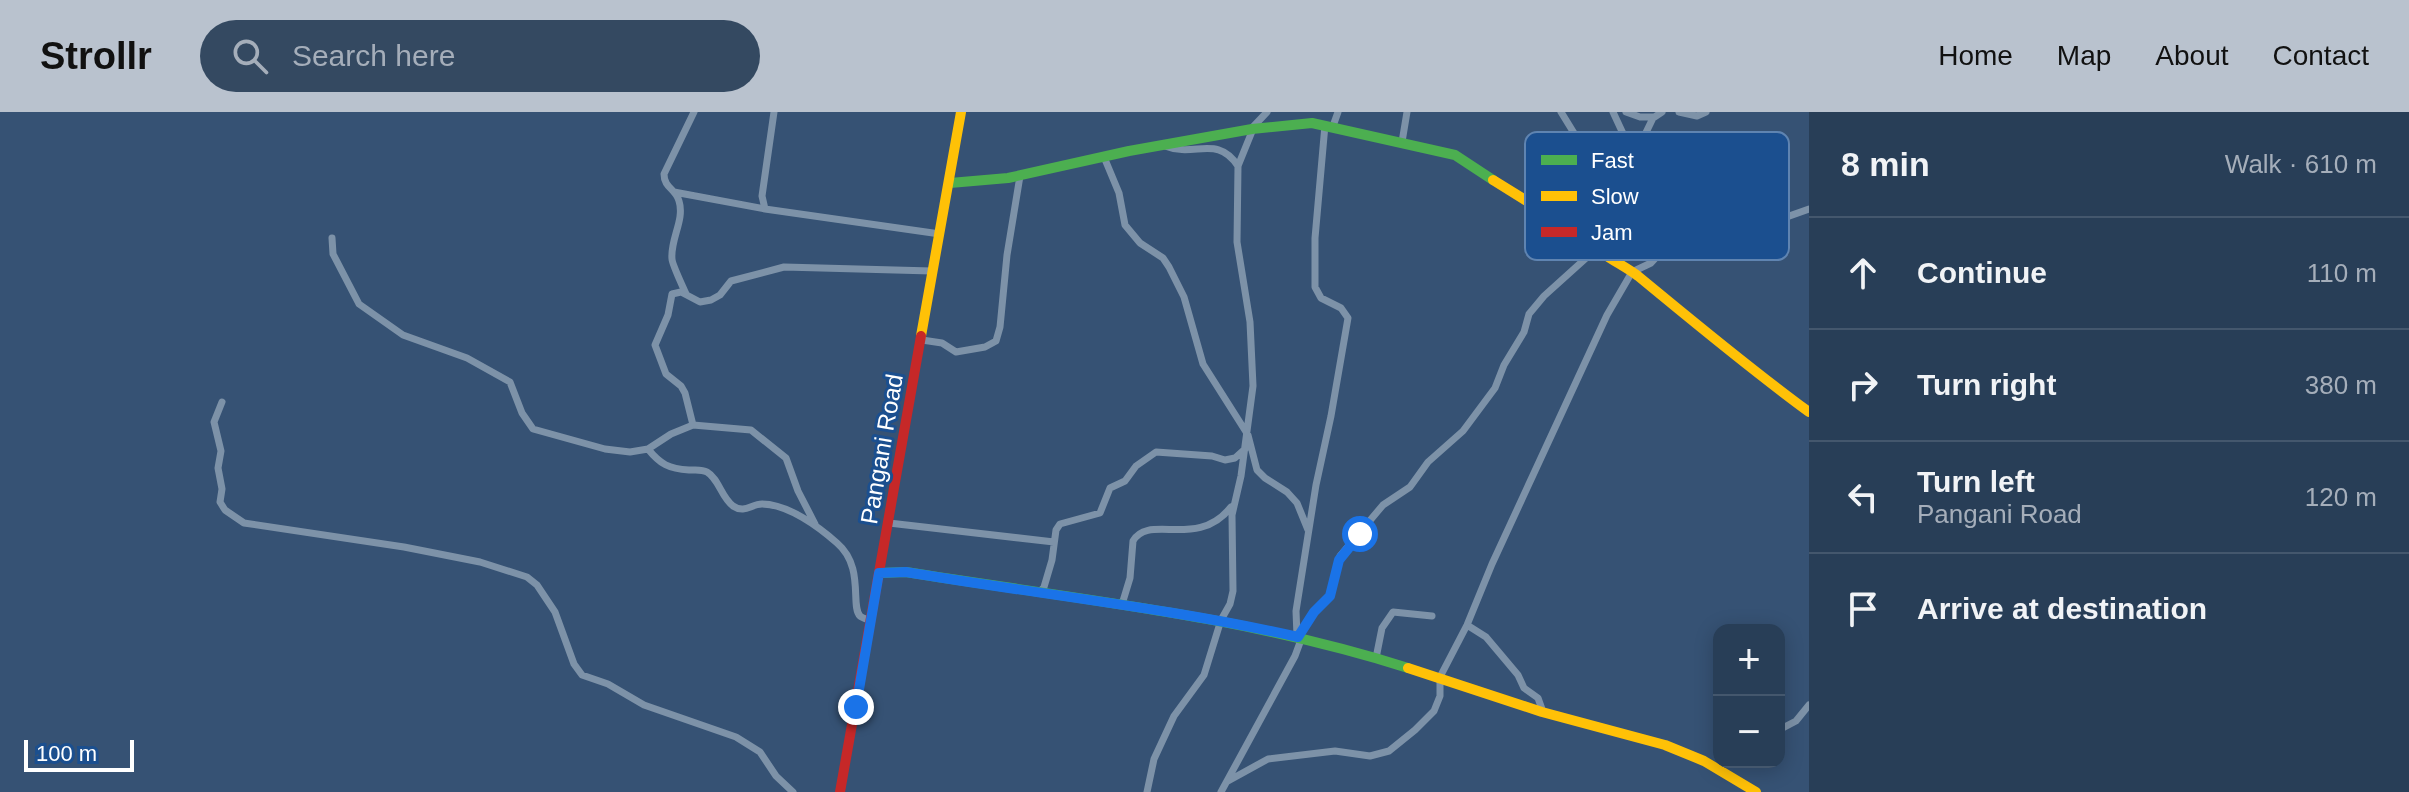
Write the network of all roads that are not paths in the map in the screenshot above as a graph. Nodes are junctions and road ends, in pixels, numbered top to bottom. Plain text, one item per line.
1 (694, 112) edge
2 (774, 112) edge
3 (961, 112) edge
4 (1267, 112) edge
5 (1338, 112) edge
6 (1407, 112) edge
7 (1561, 112) edge
8 (1613, 112) edge
9 (1626, 112) edge
10 (1662, 112) edge
11 (1679, 112) edge
12 (1706, 112) edge
13 (1636, 114) edge
14 (1654, 117) junction
15 (1329, 125) junction
16 (1252, 129) junction
17 (1573, 132) edge
18 (1624, 132) edge
19 (1626, 132) edge
20 (1645, 132) edge
21 (1402, 142) junction
22 (1163, 145) junction
23 (1104, 157) junction
24 (1238, 166) junction
25 (1020, 176) junction
26 (950, 183) junction
27 (674, 192) junction
28 (1525, 200) edge
29 (765, 209) junction
30 (1809, 209) edge
31 (1789, 216) edge
32 (940, 234) junction
33 (332, 238) dead end
34 (1584, 260) edge
35 (1612, 260) edge
36 (1653, 260) edge
37 (932, 271) junction
38 (1632, 272) junction
39 (686, 294) junction
40 (922, 340) junction
41 (222, 402) dead end
42 (1809, 412) edge
43 (693, 425) junction
44 (1248, 435) junction
45 (1246, 448) junction
46 (648, 449) junction
47 (1233, 505) junction
48 (889, 523) junction
49 (815, 524) junction
50 (1308, 532) junction
51 (1054, 542) junction
52 (879, 573) junction
53 (1035, 592) junction
54 (1119, 604) junction
55 (1432, 616) dead end
56 (1221, 620) junction
57 (871, 621) junction
58 (1467, 625) junction
59 (1299, 637) junction
60 (1376, 658) junction
61 (1440, 677) junction
62 (1809, 705) edge
63 (1543, 712) junction
64 (1785, 727) edge
65 (1713, 759) edge
66 (1705, 761) junction
67 (1228, 781) junction
68 (793, 792) edge
69 (840, 792) edge
70 (1147, 792) edge
71 (1221, 792) edge
72 (1756, 792) edge

1 - 27 street
2 - 29 street
3 - 26 street, Pangani Road
4 - 16 street
5 - 15 street
6 - 21 street
7 - 17 street
8 - 18 street
9 - 13 street
10 - 14 street
11 - 12 street
13 - 14 street
13 - 19 street
14 - 20 street
15 - 16 street
15 - 21 street
15 - 50 street
16 - 22 street
16 - 24 street
21 - 28 street
22 - 23 street
22 - 24 street
23 - 25 street
23 - 44 street
24 - 44 street
25 - 26 street
25 - 40 street
26 - 32 street, Pangani Road
27 - 29 street
27 - 39 street
29 - 32 street
30 - 31 street
32 - 37 street, Pangani Road
33 - 46 street
34 - 59 street
35 - 38 street
36 - 38 street
37 - 39 street
37 - 40 street, Pangani Road
38 - 42 street
38 - 58 street
39 - 43 street
40 - 48 street, Pangani Road
41 - 68 street
43 - 46 street
43 - 49 street
44 - 45 street
44 - 50 street
45 - 47 street
45 - 51 street
46 - 49 street
47 - 54 street
47 - 56 street
48 - 51 street
48 - 52 street, Pangani Road
49 - 57 street
50 - 59 street
51 - 53 street
52 - 53 street
52 - 57 street, Pangani Road
53 - 54 street
54 - 56 street
55 - 60 street
56 - 59 street
56 - 70 street
57 - 69 street, Pangani Road
58 - 61 street
58 - 63 street
59 - 60 street
59 - 67 street
60 - 61 street
61 - 63 street
61 - 67 street
62 - 64 street
63 - 66 street
65 - 66 street
66 - 72 street
67 - 71 street

